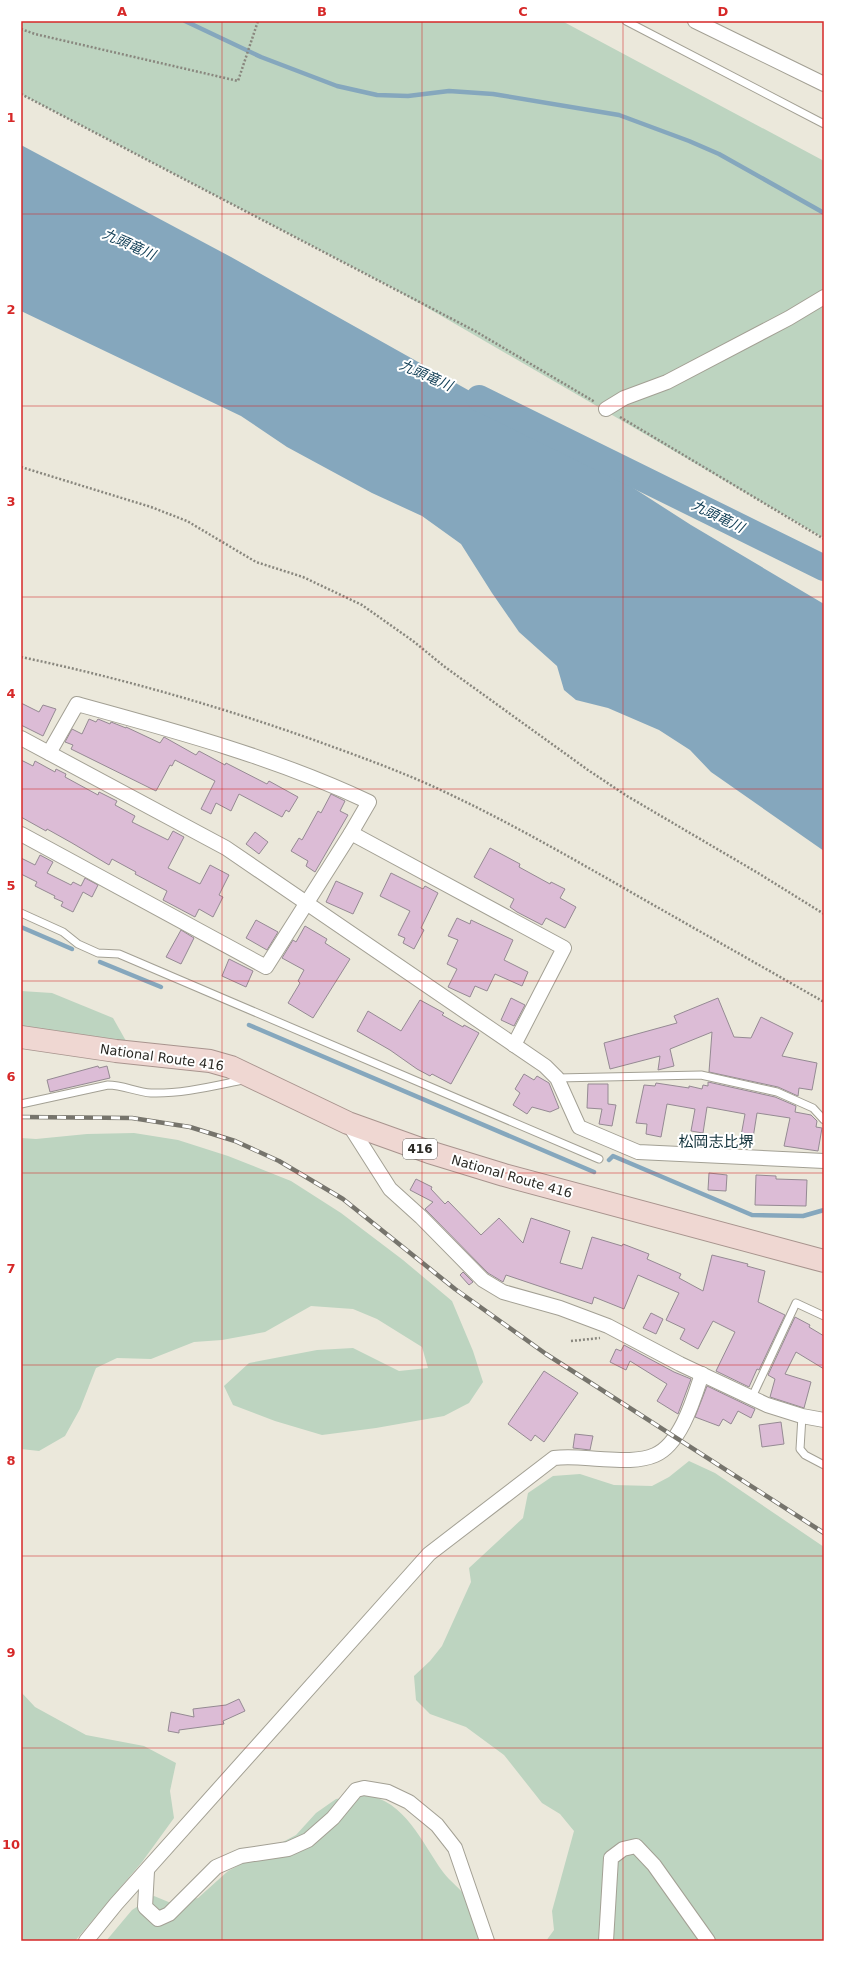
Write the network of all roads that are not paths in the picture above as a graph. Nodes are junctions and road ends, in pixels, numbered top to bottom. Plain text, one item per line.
1 (626, 21) edge
2 (695, 21) edge
3 (824, 84) edge
4 (824, 124) edge
5 (824, 297) edge
6 (606, 409) road end
7 (21, 738) edge
8 (49, 753) junction
9 (351, 833) junction
10 (21, 834) edge
11 (307, 904) junction
12 (21, 913) edge
13 (21, 1037) edge
14 (514, 1045) junction
15 (253, 1077) junction
16 (557, 1078) junction
17 (21, 1104) edge
18 (824, 1120) edge
19 (348, 1122) junction
20 (599, 1159) dead end
21 (824, 1161) edge
22 (824, 1261) edge
23 (824, 1316) edge
24 (702, 1374) junction
25 (752, 1397) junction
26 (802, 1416) junction
27 (824, 1420) edge
28 (824, 1465) edge
29 (147, 1871) junction
30 (86, 1941) edge
31 (487, 1941) edge
32 (606, 1941) edge
33 (708, 1941) edge

1 - 4 lane
2 - 3 street
5 - 6 street
7 - 8 street
8 - 9 street
8 - 11 street
9 - 11 street
9 - 14 street
10 - 11 street
11 - 14 street
12 - 20 lane
13 - 15 highway, National Route 416 / 416
14 - 16 street
15 - 17 lane
15 - 19 highway, National Route 416 / 416
16 - 18 lane
16 - 21 street
19 - 22 highway, National Route 416 / 416
19 - 24 street
23 - 25 lane
24 - 25 street
24 - 29 street
25 - 26 street
26 - 27 street
26 - 28 lane
29 - 30 street
29 - 31 street
32 - 33 street

